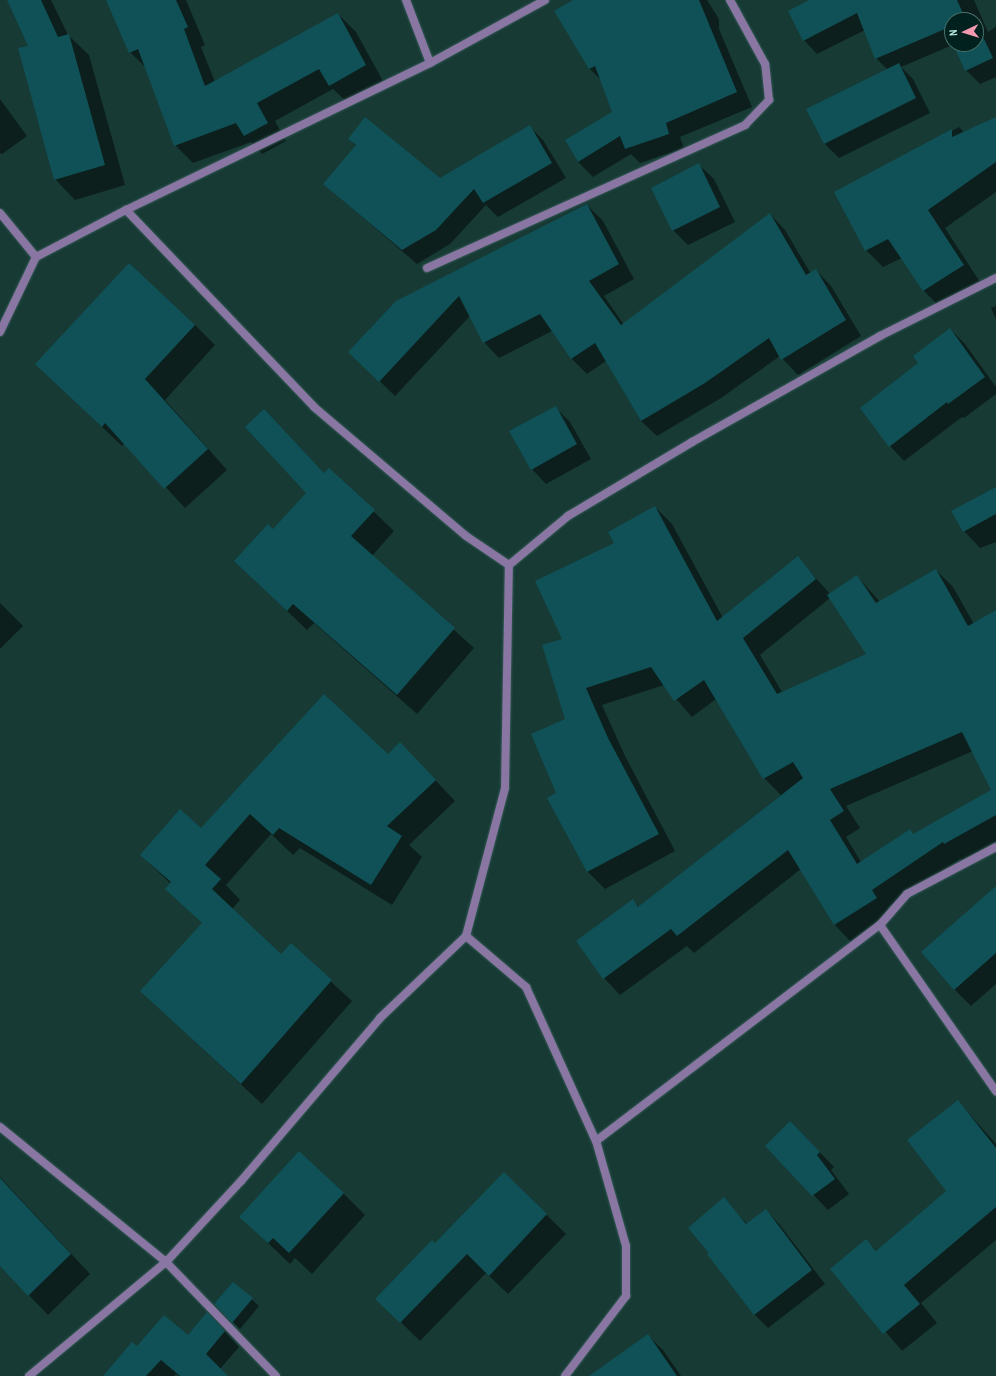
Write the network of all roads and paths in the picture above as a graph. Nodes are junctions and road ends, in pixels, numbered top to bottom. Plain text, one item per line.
1 (406, 0) edge
2 (545, 0) edge
3 (730, 0) edge
4 (430, 63) junction
5 (126, 210) junction
6 (0, 213) edge
7 (36, 257) junction
8 (426, 268) dead end
9 (996, 278) edge
10 (0, 332) edge
11 (509, 565) junction
12 (996, 847) edge
13 (880, 925) junction
14 (466, 936) junction
15 (996, 1092) edge
16 (0, 1127) edge
17 (596, 1140) junction
18 (166, 1262) junction
19 (29, 1376) edge
20 (276, 1376) edge
21 (565, 1376) edge

1 - 4 street
2 - 4 street
3 - 8 street
4 - 5 street
5 - 7 street
5 - 11 street
6 - 7 street
7 - 10 street
9 - 11 street
11 - 14 street
12 - 13 street
13 - 15 street
13 - 17 street
14 - 17 street
14 - 18 street
16 - 18 street
17 - 21 street
18 - 19 street
18 - 20 street

